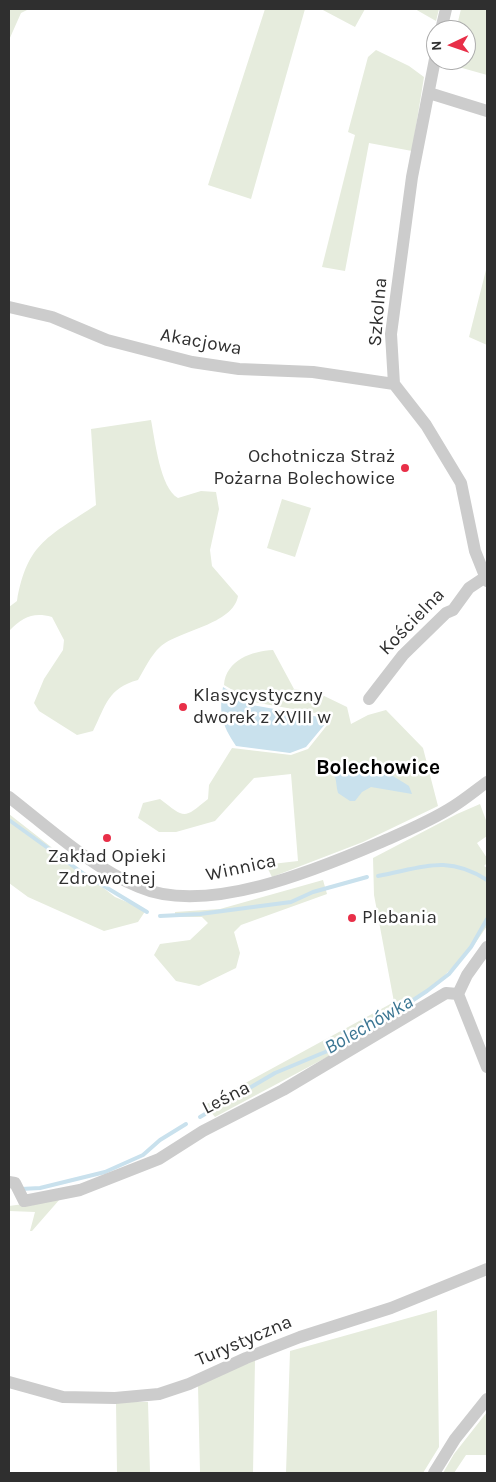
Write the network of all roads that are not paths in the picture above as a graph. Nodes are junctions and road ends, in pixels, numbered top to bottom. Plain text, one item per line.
1 (433, 70) edge
2 (429, 93) junction
3 (487, 111) edge
4 (9, 307) edge
5 (394, 384) junction
6 (487, 578) edge
7 (369, 699) dead end
8 (487, 782) edge
9 (9, 797) edge
10 (485, 953) edge
11 (458, 994) junction
12 (487, 1067) edge
13 (15, 1188) edge
14 (487, 1269) edge
15 (9, 1382) edge
16 (487, 1399) edge
17 (434, 1473) edge

1 - 2 street, Szkolna
2 - 3 street
2 - 5 street, Szkolna
4 - 5 street, Akacjowa
5 - 6 street
6 - 7 street, Kościelna
8 - 9 street, Winnica
10 - 11 street
11 - 12 street
11 - 13 street, Leśna
14 - 15 street, Turystyczna
16 - 17 street

